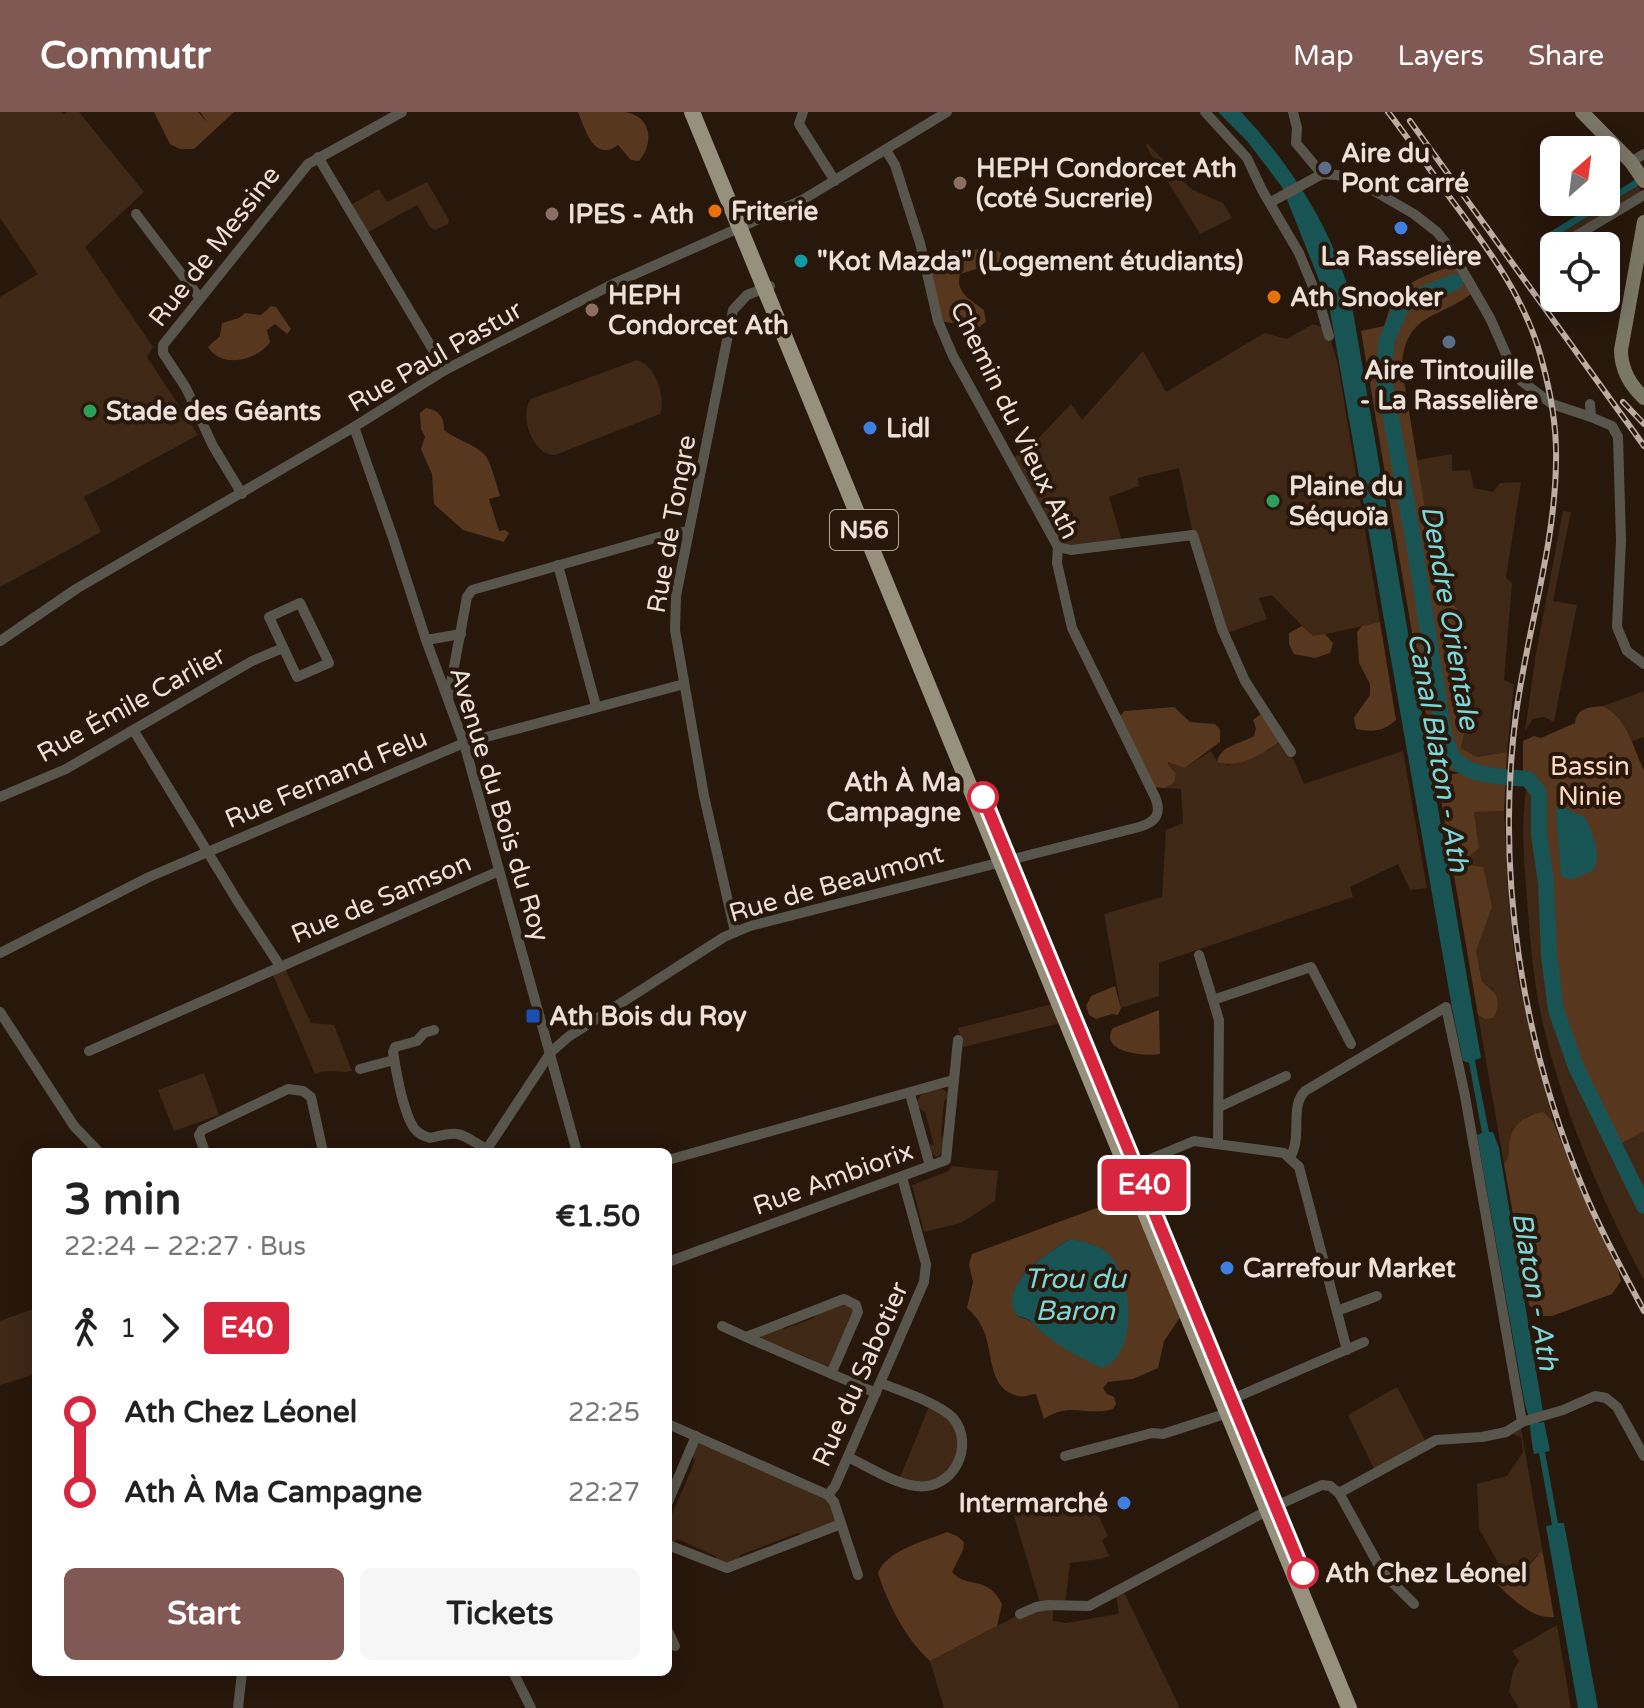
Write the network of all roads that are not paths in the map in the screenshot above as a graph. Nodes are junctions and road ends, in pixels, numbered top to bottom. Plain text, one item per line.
1 (402, 112) edge
2 (692, 112) edge
3 (700, 112) edge
4 (803, 112) edge
5 (947, 112) edge
6 (1205, 112) edge
7 (1293, 112) edge
8 (1582, 112) edge
9 (886, 150) junction
10 (318, 157) junction
11 (1639, 167) edge
12 (1322, 174) junction
13 (835, 181) junction
14 (1644, 195) edge
15 (1271, 202) junction
16 (136, 214) dead end
17 (1644, 222) edge
18 (742, 225) junction
19 (1582, 232) edge
20 (768, 286) junction
21 (199, 297) junction
22 (1329, 336) dead end
23 (445, 370) junction
24 (1644, 398) edge
25 (1590, 404) dead end
26 (1591, 417) junction
27 (354, 427) junction
28 (242, 494) junction
29 (688, 531) junction
30 (1058, 547) junction
31 (558, 565) junction
32 (461, 634) junction
33 (426, 640) junction
34 (0, 641) edge
35 (283, 648) junction
36 (1644, 664) edge
37 (684, 684) junction
38 (447, 700) junction
39 (596, 706) junction
40 (134, 731) junction
41 (464, 743) junction
42 (1291, 752) dead end
43 (0, 797) edge
44 (208, 852) junction
45 (1004, 861) junction
46 (499, 871) junction
47 (735, 932) junction
48 (0, 953) edge
49 (1199, 955) dead end
50 (280, 966) junction
51 (1213, 1000) junction
52 (0, 1012) edge
53 (434, 1030) dead end
54 (958, 1040) dead end
55 (1351, 1044) dead end
56 (89, 1051) dead end
57 (551, 1052) junction
58 (394, 1060) junction
59 (360, 1069) dead end
60 (1286, 1076) dead end
61 (953, 1080) junction
62 (910, 1094) junction
63 (1219, 1107) junction
64 (1218, 1144) junction
65 (95, 1148) edge
66 (204, 1148) edge
67 (322, 1148) edge
68 (481, 1148) edge
69 (487, 1148) edge
70 (576, 1148) edge
71 (1290, 1157) junction
72 (672, 1159) edge
73 (930, 1166) junction
74 (1131, 1166) junction
75 (902, 1177) junction
76 (672, 1261) edge
77 (1377, 1296) dead end
78 (1337, 1311) junction
79 (722, 1326) dead end
80 (746, 1337) junction
81 (1364, 1342) dead end
82 (1347, 1350) junction
83 (831, 1374) junction
84 (879, 1388) junction
85 (1230, 1407) junction
86 (1531, 1420) junction
87 (672, 1426) edge
88 (696, 1436) junction
89 (1065, 1456) dead end
90 (1644, 1456) edge
91 (848, 1457) junction
92 (672, 1493) edge
93 (1339, 1493) junction
94 (828, 1495) junction
95 (1272, 1508) junction
96 (841, 1524) junction
97 (672, 1547) edge
98 (858, 1575) dead end
99 (1414, 1604) dead end
100 (1020, 1614) dead end
101 (672, 1640) edge
102 (675, 1646) dead end
103 (242, 1676) edge
104 (515, 1676) edge
105 (238, 1708) edge
106 (531, 1708) edge
107 (1349, 1708) edge
108 (1358, 1708) edge

1 - 10 street, Rue de Messine
2 - 18 main road, N56
3 - 18 main road, N56
4 - 13 street
5 - 9 street, Rue Paul Pastur
6 - 15 street
7 - 12 street
8 - 11 street
9 - 13 street, Rue Paul Pastur
9 - 30 street, Chemin du Vieux Ath
10 - 21 street, Rue de Messine
10 - 23 street
12 - 15 street
12 - 26 street
13 - 18 street, Rue Paul Pastur
14 - 19 street
15 - 22 street
16 - 21 street
17 - 24 street
18 - 20 main road, N56
18 - 23 street, Rue Paul Pastur
20 - 29 street, Rue de Tongre
20 - 45 main road, N56
21 - 28 street, Rue de Messine
23 - 27 street, Rue Paul Pastur
25 - 26 street
26 - 36 street
27 - 28 street, Rue Paul Pastur
27 - 33 street, Avenue du Bois du Roy
28 - 34 street, Rue Paul Pastur
29 - 31 street
29 - 37 street, Rue de Tongre
30 - 42 street
30 - 45 street, Chemin du Vieux Ath
31 - 32 street
31 - 39 street
32 - 33 street
32 - 38 street
33 - 38 street, Avenue du Bois du Roy
35 - 35 street
35 - 40 street, Rue Émile Carlier
37 - 39 street, Rue Fernand Felu
37 - 47 street, Rue de Tongre
38 - 41 street, Avenue du Bois du Roy
39 - 41 street, Rue Fernand Felu
40 - 43 street, Rue Émile Carlier
40 - 44 street
41 - 44 street, Rue Fernand Felu
41 - 46 street, Avenue du Bois du Roy
44 - 48 street, Rue Fernand Felu
44 - 50 street
45 - 47 street, Rue de Beaumont
45 - 74 main road, N56
46 - 50 street, Rue de Samson
46 - 57 street, Avenue du Bois du Roy
47 - 57 street, Rue de Beaumont
49 - 51 street
50 - 56 street, Rue de Samson
51 - 55 street
51 - 63 street
52 - 65 street
53 - 58 street
54 - 61 street, Rue Ambiorix
57 - 69 street, Rue de Beaumont
57 - 70 street, Avenue du Bois du Roy
58 - 59 street
58 - 68 street
60 - 63 street
61 - 62 street
61 - 73 street, Rue Ambiorix
62 - 72 street
62 - 73 street
63 - 64 street
64 - 71 street
64 - 74 street
66 - 67 street
71 - 78 street
71 - 86 street
73 - 75 street, Rue Ambiorix
74 - 85 main road, N56
75 - 76 street, Rue Ambiorix
75 - 84 street, Rue du Sabotier
77 - 78 street
78 - 82 street
79 - 80 street
80 - 83 street
80 - 83 street
81 - 82 street
82 - 85 street
83 - 84 street
84 - 91 street, Rue du Sabotier
84 - 91 street
85 - 89 street
85 - 95 main road, N56
86 - 90 street
86 - 93 street
87 - 88 street
88 - 92 street
88 - 94 street
91 - 94 street, Rue du Sabotier
93 - 95 street
93 - 99 street
94 - 96 street
95 - 100 street
95 - 107 main road, N56
95 - 108 main road, N56
96 - 97 street
96 - 98 street
101 - 102 street
103 - 105 street
104 - 106 street

